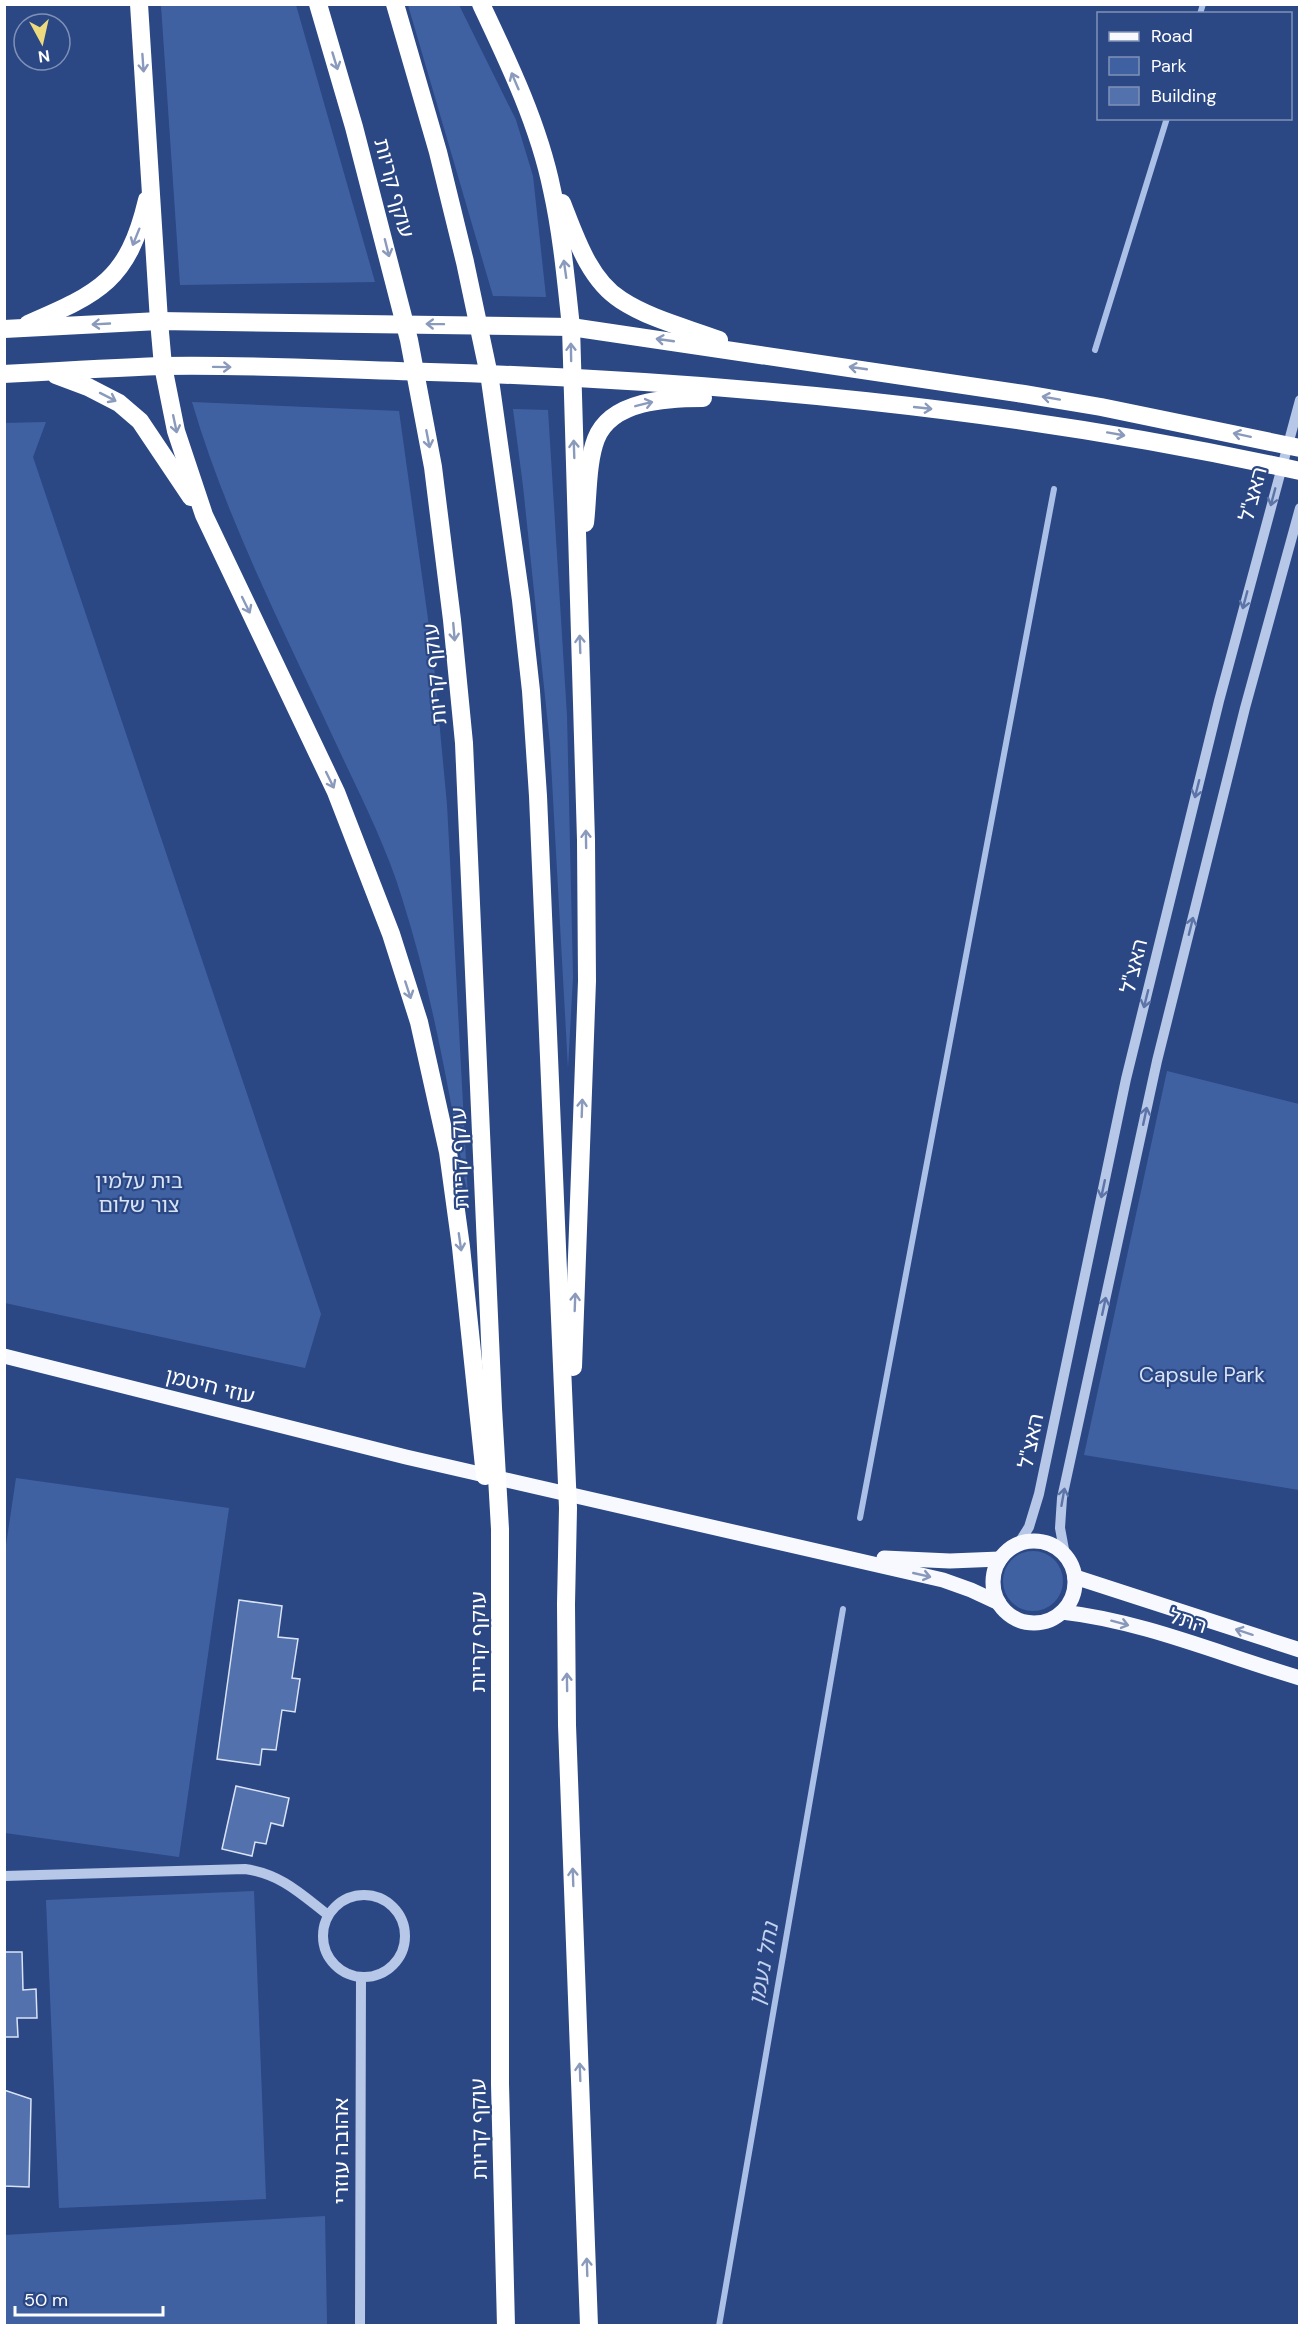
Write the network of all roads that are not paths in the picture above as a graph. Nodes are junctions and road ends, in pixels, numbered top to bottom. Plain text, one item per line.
1 (139, 4) edge
2 (318, 4) edge
3 (394, 4) edge
4 (481, 4) edge
5 (539, 144) junction
6 (152, 181) junction
7 (159, 321) junction
8 (571, 327) junction
9 (12, 328) edge
10 (752, 352) junction
11 (163, 366) junction
12 (34, 372) junction
13 (4, 374) edge
14 (572, 377) junction
15 (777, 393) junction
16 (1299, 400) edge
17 (1299, 448) edge
18 (1299, 471) edge
19 (1299, 508) edge
20 (204, 515) junction
21 (578, 581) junction
22 (4, 1356) edge
23 (568, 1508) junction
24 (1020, 1543) junction
25 (824, 1552) junction
26 (1065, 1555) junction
27 (1000, 1559) junction
28 (1075, 1576) junction
29 (999, 1602) junction
30 (1062, 1612) junction
31 (500, 1615) junction
32 (1299, 1650) edge
33 (1299, 1678) edge
34 (4, 1876) edge
35 (328, 1915) junction
36 (361, 1977) junction
37 (360, 2325) edge
38 (506, 2325) edge
39 (589, 2325) edge

1 -> 6 highway
2 -> 31 highway, עוקף קריות
3 - 23 highway
5 -> 4 highway
8 -> 5 highway
5 - 10 highway
6 - 7 highway
6 -> 9 highway
8 -> 7 highway
7 -> 9 highway
7 - 11 highway
10 -> 8 highway
14 -> 8 highway
17 -> 10 highway
11 - 12 highway
11 -> 14 highway
11 -> 20 highway
12 - 13 highway
12 -> 20 highway
14 - 15 highway
21 -> 14 highway
15 -> 18 highway
21 -> 15 highway
16 -> 24 street, האצ"ל
26 -> 19 street, האצ"ל
20 -> 31 highway
23 -> 21 highway
22 - 25 main road, עוזי חיטמן
39 -> 23 highway
24 - 26 main road
24 - 27 main road
25 - 27 main road
25 -> 29 main road
26 - 28 main road
27 - 29 main road
28 - 30 main road
32 -> 28 main road, התל
29 - 30 main road
30 -> 33 main road, התל
31 - 38 highway, עוקף קריות
34 - 35 street
35 - 36 street
35 - 36 street
36 - 37 street, אהובה עוזרי

